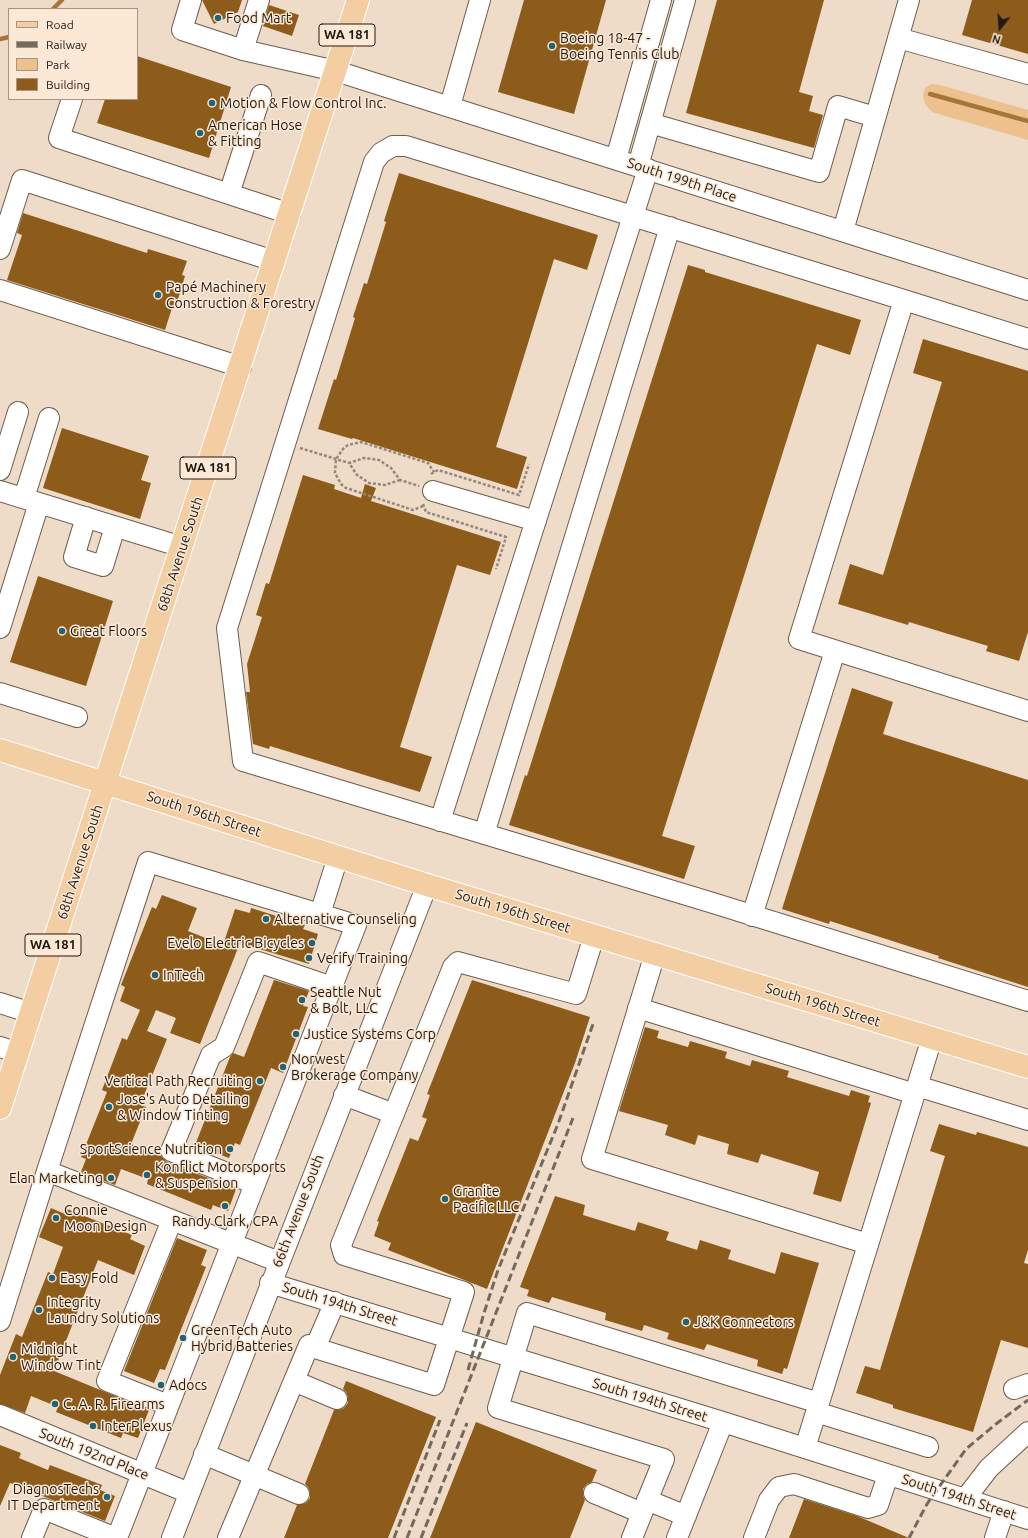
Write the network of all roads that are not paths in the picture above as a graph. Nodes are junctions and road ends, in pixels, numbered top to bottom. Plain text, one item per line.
1 (191, 0) edge
2 (259, 0) edge
3 (358, 0) edge
4 (480, 0) edge
5 (661, 0) edge
6 (685, 0) edge
7 (909, 0) edge
8 (898, 38) junction
9 (243, 50) junction
10 (336, 70) junction
11 (1028, 74) edge
12 (262, 95) dead end
13 (72, 100) edge
14 (450, 106) junction
15 (876, 117) junction
16 (650, 123) junction
17 (616, 159) junction
18 (643, 168) junction
19 (229, 194) junction
20 (290, 214) junction
21 (633, 216) junction
22 (670, 227) junction
23 (843, 231) junction
24 (0, 249) edge
25 (274, 261) junction
26 (0, 290) edge
27 (1028, 290) edge
28 (904, 300) junction
29 (1028, 339) edge
30 (241, 367) junction
31 (18, 412) dead end
32 (49, 418) dead end
33 (0, 470) edge
34 (428, 489) road end
35 (0, 491) edge
36 (31, 500) junction
37 (86, 517) junction
38 (536, 521) junction
39 (116, 527) junction
40 (182, 547) junction
41 (0, 628) edge
42 (835, 650) junction
43 (0, 693) edge
44 (1028, 711) edge
45 (78, 717) dead end
46 (0, 750) edge
47 (106, 783) junction
48 (440, 821) junction
49 (484, 834) junction
50 (338, 857) junction
51 (426, 885) junction
52 (320, 914) junction
53 (752, 916) junction
54 (594, 936) junction
55 (655, 954) junction
56 (332, 987) junction
57 (1028, 1002) edge
58 (0, 1003) edge
59 (638, 1008) junction
60 (31, 1013) junction
61 (932, 1038) junction
62 (9, 1050) edge
63 (1028, 1067) edge
64 (916, 1090) junction
65 (344, 1095) junction
66 (0, 1108) edge
67 (394, 1114) junction
68 (1028, 1120) edge
69 (47, 1171) junction
70 (255, 1184) junction
71 (172, 1220) junction
72 (232, 1244) junction
73 (868, 1244) junction
74 (279, 1262) junction
75 (270, 1283) junction
76 (335, 1302) junction
77 (0, 1321) edge
78 (449, 1338) junction
79 (316, 1348) junction
80 (513, 1358) junction
81 (294, 1381) junction
82 (337, 1399) dead end
83 (168, 1406) junction
84 (818, 1407) junction
85 (0, 1415) edge
86 (723, 1422) junction
87 (1028, 1432) edge
88 (928, 1447) dead end
89 (805, 1448) junction
90 (204, 1454) junction
91 (141, 1474) junction
92 (254, 1475) junction
93 (888, 1475) junction
94 (189, 1493) junction
95 (594, 1493) dead end
96 (299, 1494) dead end
97 (965, 1499) junction
98 (645, 1506) junction
99 (1004, 1511) junction
100 (1028, 1519) edge
101 (684, 1531) edge
102 (32, 1538) edge
103 (116, 1538) edge
104 (172, 1538) edge
105 (228, 1538) edge
106 (632, 1538) edge
107 (754, 1538) edge
108 (995, 1538) edge

1 - 9 street, South 199th Place
2 - 9 street
3 - 10 main road, 68th Avenue South / WA 181
4 - 14 street
5 - 17 street
6 - 16 street
7 - 8 street
8 - 11 street
8 - 15 street
9 - 10 street, South 199th Place
10 - 14 street, South 199th Place
10 - 20 main road, 68th Avenue South / WA 181
12 - 19 street
13 - 19 street
14 - 17 street, South 199th Place
15 - 16 street
15 - 23 street
16 - 18 street
17 - 18 street, South 199th Place
18 - 21 street
18 - 23 street, South 199th Place
19 - 20 street
20 - 25 main road, 68th Avenue South / WA 181
21 - 22 street
21 - 38 street
21 - 48 street
22 - 28 street
22 - 49 street
23 - 27 street, South 199th Place
24 - 25 street
25 - 30 main road, 68th Avenue South / WA 181
26 - 30 street
28 - 29 street
28 - 42 street
30 - 40 main road, 68th Avenue South / WA 181
31 - 33 street
32 - 36 street
34 - 38 street
35 - 36 street
36 - 37 street
36 - 41 street
37 - 39 street
37 - 39 street
38 - 48 street
39 - 40 street
40 - 47 main road, 68th Avenue South / WA 181
42 - 44 street
42 - 53 street
43 - 45 street
46 - 47 main road, South 196th Street
47 - 50 main road, South 196th Street
47 - 60 main road, 68th Avenue South / WA 181
48 - 49 street
49 - 53 street
50 - 51 main road, South 196th Street
50 - 52 street
51 - 54 main road, South 196th Street
51 - 65 street, 66th Avenue South
52 - 56 street
52 - 69 street
53 - 57 street
54 - 55 main road, South 196th Street
54 - 67 street
55 - 59 street
55 - 61 main road, South 196th Street
56 - 70 street
56 - 70 street
58 - 60 street
59 - 64 street
59 - 73 street
60 - 62 main road, 68th Avenue South / WA 181
61 - 63 main road, South 196th Street
61 - 64 street
62 - 66 main road, 68th Avenue South / WA 181
64 - 68 street
64 - 73 street
65 - 67 street
65 - 74 street, 66th Avenue South
67 - 78 street
69 - 71 street
69 - 77 street
70 - 72 street
71 - 72 street
71 - 83 street
72 - 74 street
72 - 83 street
73 - 84 street
74 - 75 street, 66th Avenue South
75 - 76 street, South 194th Street
75 - 90 street, 66th Avenue South
76 - 78 street, South 194th Street
76 - 79 street
78 - 79 street
78 - 80 street, South 194th Street
79 - 81 street
80 - 84 street
80 - 86 street, South 194th Street
80 - 98 street
81 - 82 street
81 - 92 street
83 - 91 street
84 - 88 street
84 - 89 street
85 - 91 street, South 192nd Place
86 - 89 street, South 194th Street
86 - 101 street
87 - 97 street
89 - 93 street, South 194th Street
90 - 92 street
90 - 94 street, 66th Avenue South
91 - 94 street, South 192nd Place
91 - 103 street
92 - 96 street
92 - 105 street
93 - 97 street, South 194th Street
93 - 107 street
94 - 104 street, 66th Avenue South
95 - 98 street
97 - 99 street, South 194th Street
98 - 101 street
98 - 106 street
99 - 100 street, South 194th Street
99 - 108 street
102 - 103 street

